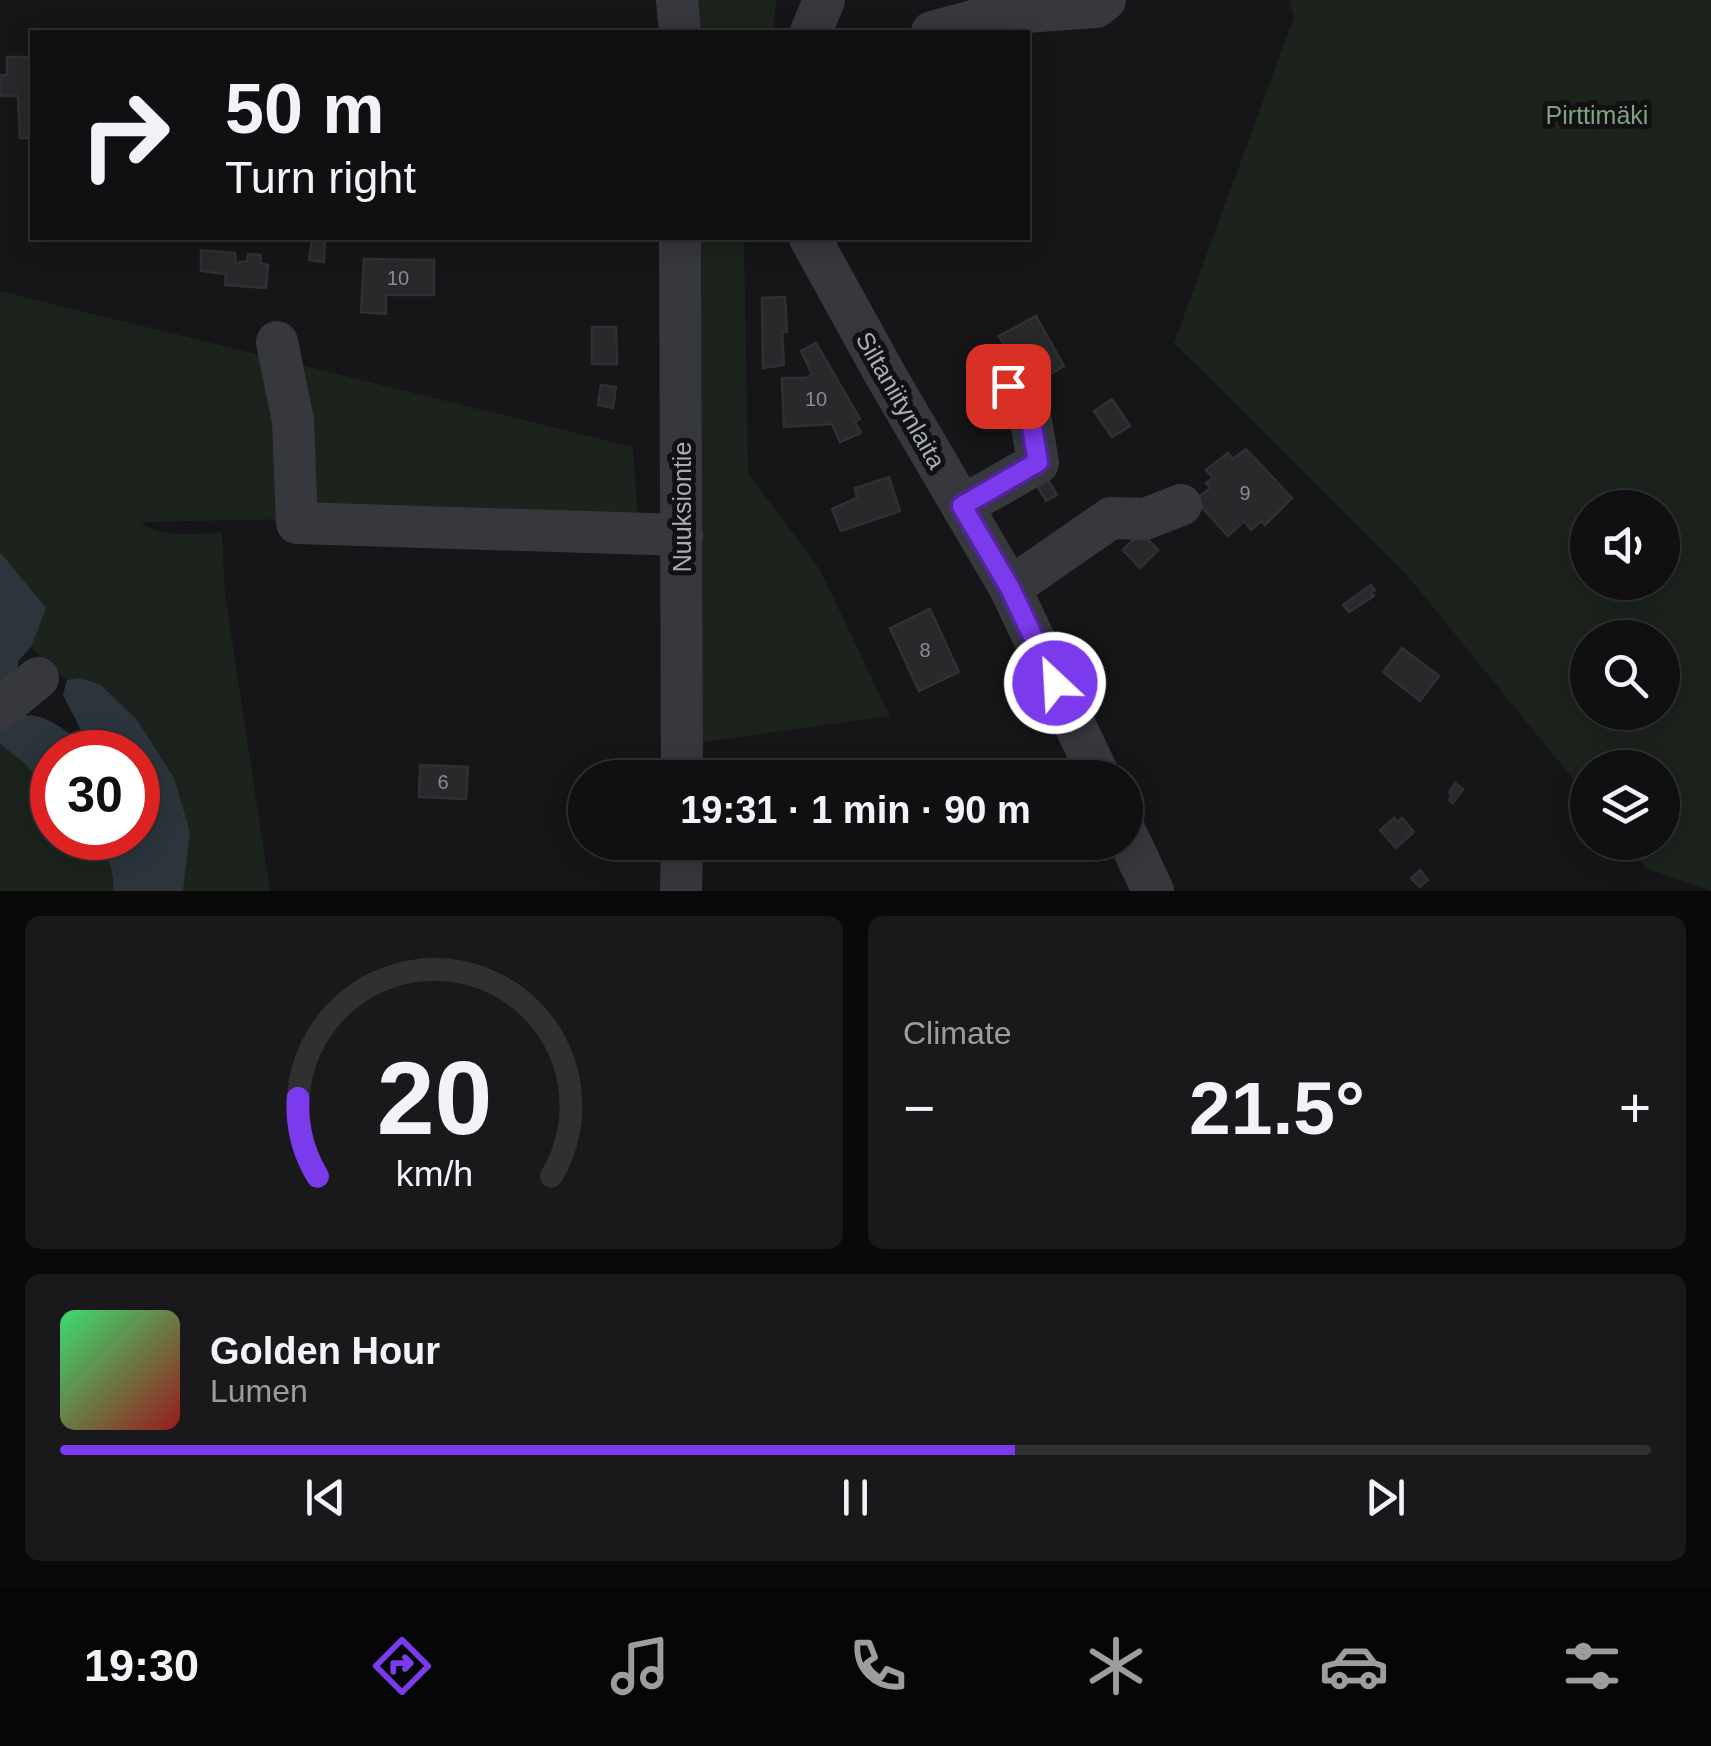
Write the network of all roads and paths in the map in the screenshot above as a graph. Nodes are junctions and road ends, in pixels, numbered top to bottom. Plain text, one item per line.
1 (677, 0) edge
2 (824, 0) edge
3 (1105, 0) edge
4 (677, 30) edge
5 (811, 30) edge
6 (939, 30) edge
7 (680, 240) edge
8 (811, 240) edge
9 (277, 342) dead end
10 (1008, 386) dead end
11 (936, 487) junction
12 (1180, 504) dead end
13 (682, 535) junction
14 (1010, 588) junction
15 (38, 678) dead end
16 (0, 710) edge
17 (682, 760) edge
18 (1091, 760) edge
19 (682, 860) edge
20 (1139, 860) edge
21 (682, 891) edge
22 (1154, 891) edge

1 - 4 street
2 - 5 street
3 - 6 street
7 - 13 street, Nuuksiontie
8 - 11 street, Siltaniitynlaita
9 - 13 street
10 - 11 street
11 - 14 street, Siltaniitynlaita
12 - 14 street
13 - 17 street, Nuuksiontie
14 - 18 street, Siltaniitynlaita
15 - 16 street
19 - 21 street
20 - 22 street

